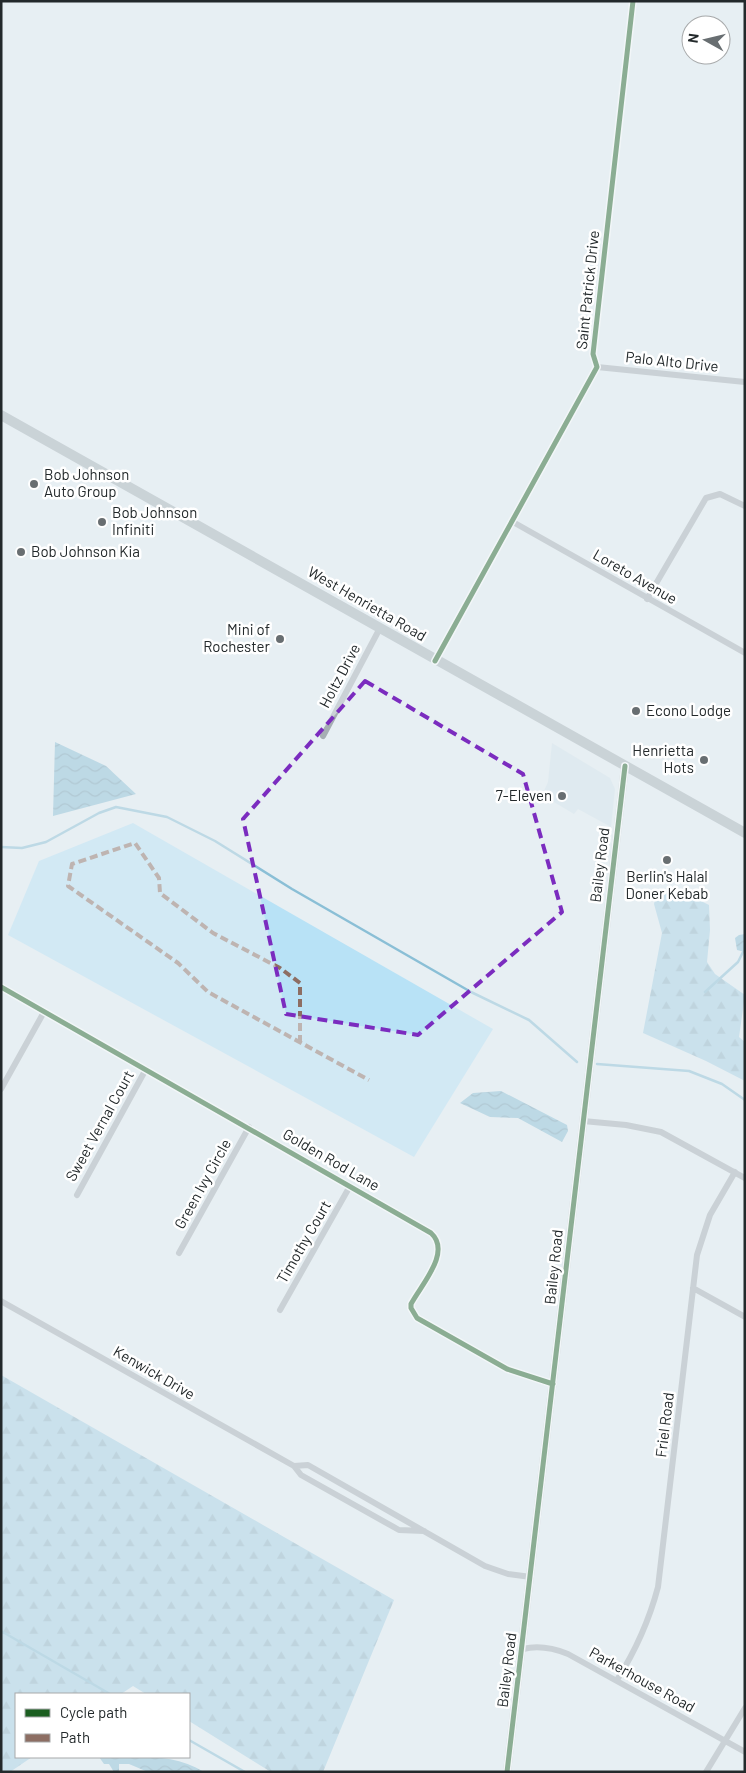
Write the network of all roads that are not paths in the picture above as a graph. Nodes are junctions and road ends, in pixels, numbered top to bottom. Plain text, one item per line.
1 (633, 1) edge
2 (598, 367) junction
3 (745, 382) edge
4 (1, 415) edge
5 (745, 506) edge
6 (513, 522) junction
7 (646, 599) junction
8 (380, 628) junction
9 (745, 653) edge
10 (435, 661) junction
11 (324, 736) dead end
12 (625, 766) junction
13 (745, 834) edge
14 (1, 987) edge
15 (44, 1012) junction
16 (146, 1069) junction
17 (1, 1089) edge
18 (583, 1121) junction
19 (249, 1127) junction
20 (735, 1172) junction
21 (745, 1178) edge
22 (350, 1186) junction
23 (77, 1195) dead end
24 (179, 1253) dead end
25 (693, 1288) junction
26 (1, 1301) edge
27 (280, 1310) dead end
28 (745, 1317) edge
29 (553, 1384) junction
30 (294, 1466) junction
31 (424, 1531) junction
32 (531, 1577) junction
33 (523, 1649) junction
34 (617, 1680) junction
35 (745, 1708) edge
36 (725, 1741) junction
37 (745, 1752) edge
38 (508, 1772) edge
39 (706, 1772) edge

1 - 2 street, Saint Patrick Drive
2 - 3 street, Palo Alto Drive
2 - 6 street, Saint Patrick Drive
4 - 8 main road, West Henrietta Road
5 - 7 street
6 - 7 street, Loreto Avenue
6 - 10 street, Saint Patrick Drive
7 - 9 street, Loreto Avenue
8 - 10 main road, West Henrietta Road
8 - 11 street, Holtz Drive
10 - 12 main road, West Henrietta Road
12 - 13 main road, West Henrietta Road
12 - 18 street, Bailey Road
14 - 15 street, Golden Rod Lane
15 - 16 street, Golden Rod Lane
15 - 17 street
16 - 19 street, Golden Rod Lane
16 - 23 street, Sweet Vernal Court
18 - 20 street
18 - 29 street, Bailey Road
19 - 22 street, Golden Rod Lane
19 - 24 street, Green Ivy Circle
20 - 21 street
20 - 25 street, Friel Road
22 - 27 street, Timothy Court
22 - 29 street, Golden Rod Lane
25 - 28 street
25 - 34 street, Friel Road
26 - 30 street, Kenwick Drive
29 - 32 street, Bailey Road
30 - 31 street, Kenwick Drive
30 - 31 street, Kenwick Drive
31 - 32 street, Kenwick Drive
32 - 33 street, Bailey Road
33 - 34 street, Parkerhouse Road
33 - 38 street, Bailey Road
34 - 36 street, Parkerhouse Road
35 - 36 street
36 - 37 street, Parkerhouse Road
36 - 39 street

